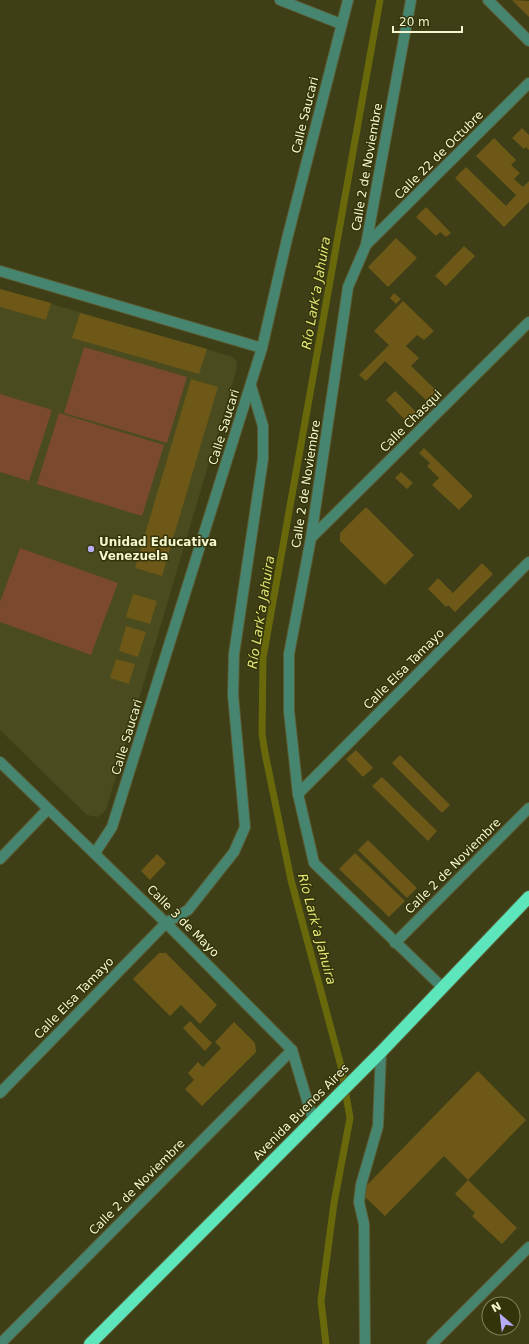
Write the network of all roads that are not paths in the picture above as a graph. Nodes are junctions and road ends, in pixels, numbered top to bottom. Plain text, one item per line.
1 (280, 0) edge
2 (348, 0) edge
3 (411, 0) edge
4 (488, 0) edge
5 (341, 24) junction
6 (529, 40) edge
7 (529, 83) edge
8 (366, 245) junction
9 (0, 271) edge
10 (529, 322) edge
11 (262, 348) junction
12 (251, 386) junction
13 (311, 538) junction
14 (529, 562) edge
15 (0, 762) edge
16 (298, 794) junction
17 (529, 808) edge
18 (48, 809) junction
19 (95, 853) junction
20 (0, 858) edge
21 (529, 897) edge
22 (166, 922) junction
23 (395, 943) junction
24 (442, 987) junction
25 (292, 1050) junction
26 (381, 1052) junction
27 (0, 1093) edge
28 (313, 1120) junction
29 (529, 1247) edge
30 (0, 1344) edge
31 (90, 1344) edge
32 (365, 1344) edge
33 (432, 1344) edge

1 - 5 street
2 - 5 street, Calle Saucari
3 - 8 street, Calle 2 de Noviembre
4 - 6 street
5 - 11 street, Calle Saucari
7 - 8 street, Calle 22 de Octubre
8 - 13 street, Calle 2 de Noviembre
9 - 11 street
10 - 13 street, Calle Chasqui
11 - 12 street, Calle Saucari
12 - 19 street, Calle Saucari
12 - 22 street, Calle Elsa Tamayo
13 - 16 street, Calle 2 de Noviembre
14 - 16 street, Calle Elsa Tamayo
15 - 18 street, Calle 3 de Mayo
16 - 23 street, Calle 2 de Noviembre
17 - 23 street, Calle 2 de Noviembre
18 - 19 street, Calle 3 de Mayo
18 - 20 street
19 - 22 street, Calle 3 de Mayo
21 - 24 highway, Avenida Buenos Aires
22 - 25 street, Calle 3 de Mayo
22 - 27 street, Calle Elsa Tamayo
23 - 24 street, Calle 2 de Noviembre
24 - 26 highway, Avenida Buenos Aires
25 - 28 street, Calle 3 de Mayo
25 - 30 street, Calle 2 de Noviembre
26 - 28 highway, Avenida Buenos Aires
26 - 32 street
28 - 31 highway, Avenida Buenos Aires
29 - 33 street

